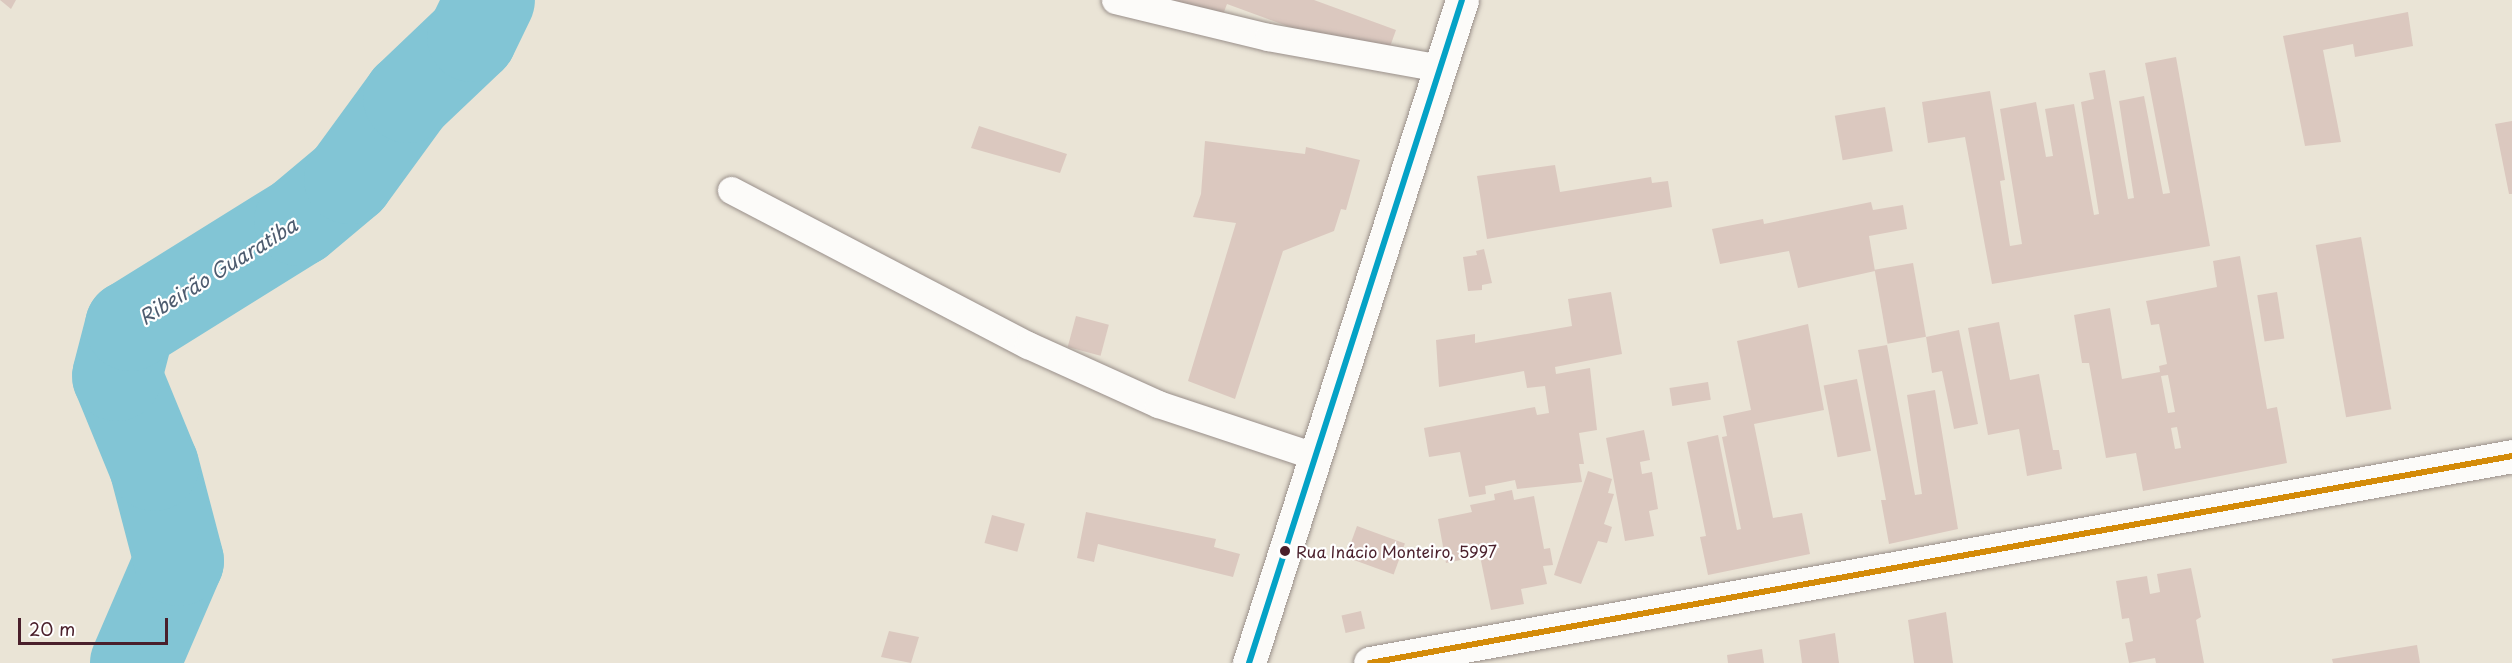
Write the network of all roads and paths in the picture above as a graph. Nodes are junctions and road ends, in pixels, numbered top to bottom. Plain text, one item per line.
1 (1116, 0) edge
2 (1462, 0) edge
3 (1440, 68) junction
4 (732, 190) dead end
5 (1314, 456) junction
6 (2512, 456) edge
7 (1249, 663) edge
8 (1370, 663) edge

1 - 3 lane
2 - 3 street
3 - 5 street
4 - 5 lane
5 - 7 street
6 - 8 street

